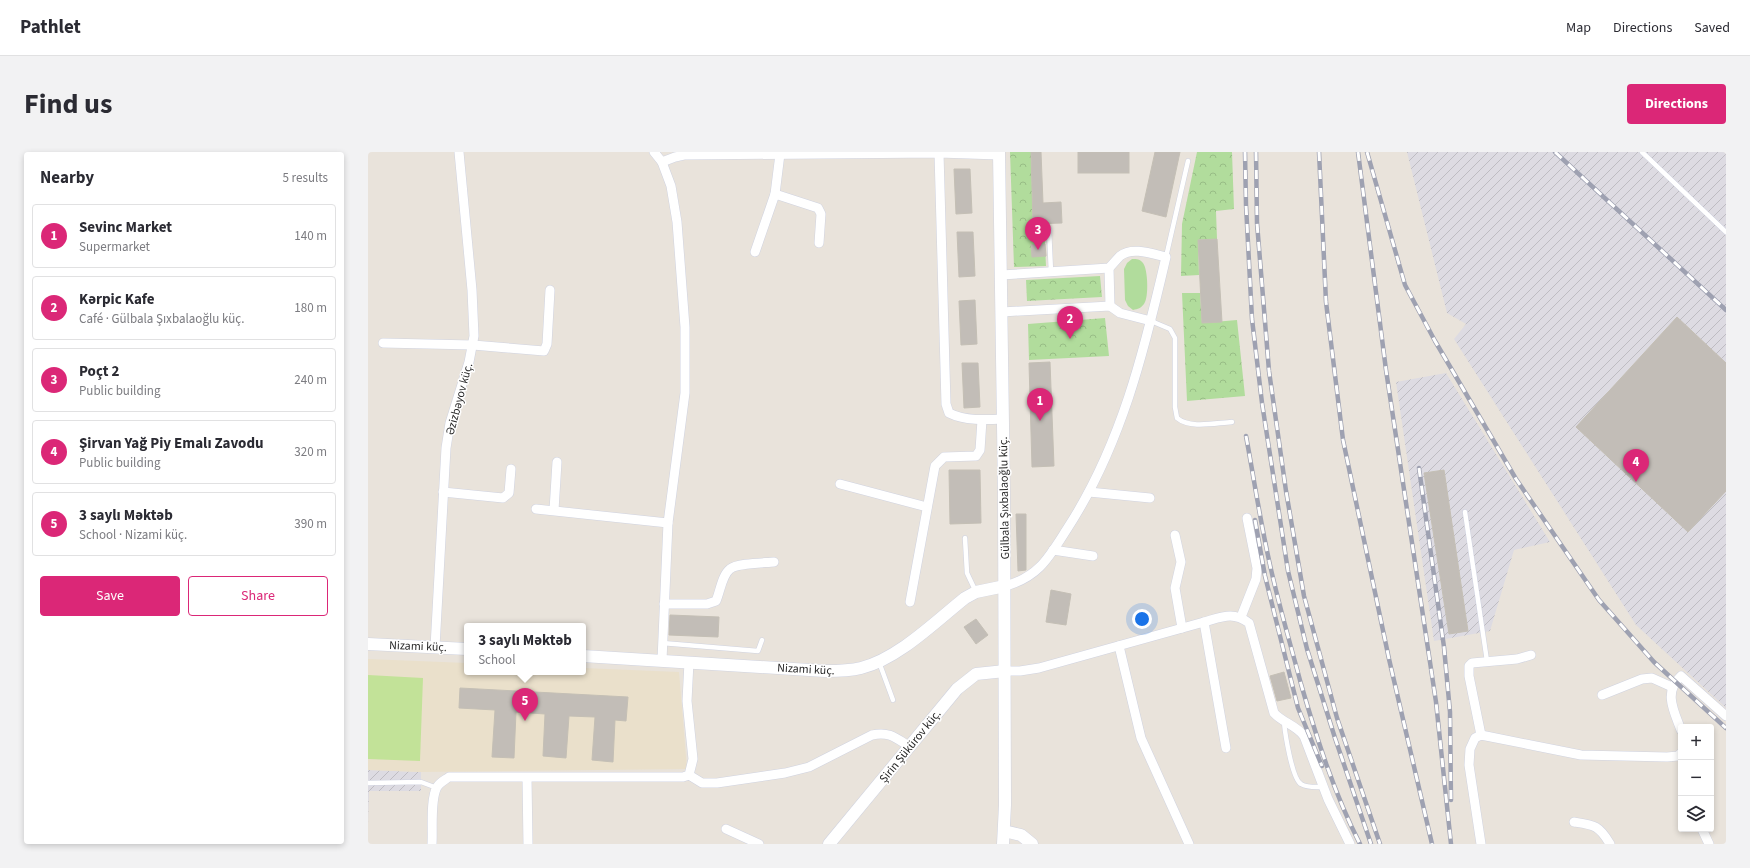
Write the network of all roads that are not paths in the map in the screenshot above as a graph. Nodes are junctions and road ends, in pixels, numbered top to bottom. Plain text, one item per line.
1 (458, 152) edge
2 (654, 152) edge
3 (1642, 152) edge
4 (940, 153) junction
5 (999, 153) edge
6 (780, 154) junction
7 (1188, 161) dead end
8 (662, 162) junction
9 (775, 194) junction
10 (1049, 229) dead end
11 (1726, 232) edge
12 (819, 243) dead end
13 (755, 252) dead end
14 (1166, 257) junction
15 (1109, 268) junction
16 (1051, 272) junction
17 (1001, 275) junction
18 (550, 290) dead end
19 (1110, 306) junction
20 (1002, 312) junction
21 (1152, 321) junction
22 (383, 343) dead end
23 (473, 345) junction
24 (1003, 419) junction
25 (982, 420) junction
26 (1232, 422) dead end
27 (557, 462) dead end
28 (511, 469) dead end
29 (840, 484) dead end
30 (444, 492) junction
31 (1089, 492) junction
32 (1150, 498) dead end
33 (927, 507) junction
34 (536, 509) dead end
35 (554, 510) junction
36 (1465, 512) dead end
37 (1247, 518) dead end
38 (668, 523) junction
39 (1175, 534) dead end
40 (966, 538) dead end
41 (1053, 550) junction
42 (1093, 556) dead end
43 (774, 562) dead end
44 (1005, 586) junction
45 (976, 592) junction
46 (910, 602) dead end
47 (664, 604) junction
48 (1241, 617) junction
49 (1204, 622) junction
50 (1182, 628) junction
51 (762, 640) dead end
52 (662, 643) junction
53 (368, 644) edge
54 (1119, 646) junction
55 (435, 647) junction
56 (464, 649) edge
57 (1531, 654) dead end
58 (586, 656) edge
59 (662, 660) junction
60 (1487, 661) junction
61 (689, 662) junction
62 (880, 662) junction
63 (1005, 671) junction
64 (1672, 687) junction
65 (1602, 695) dead end
66 (894, 700) dead end
67 (1726, 716) edge
68 (1284, 722) junction
69 (1679, 724) edge
70 (1481, 735) junction
71 (910, 746) junction
72 (1226, 748) dead end
73 (1678, 756) edge
74 (689, 775) junction
75 (527, 778) junction
76 (368, 783) edge
77 (1323, 787) junction
78 (437, 788) junction
79 (1574, 822) dead end
80 (726, 829) dead end
81 (1004, 831) junction
82 (1703, 832) edge
83 (432, 844) edge
84 (528, 844) edge
85 (759, 844) edge
86 (829, 844) edge
87 (1003, 844) edge
88 (1032, 844) edge
89 (1189, 844) edge
90 (1350, 844) edge
91 (1481, 844) edge
92 (1610, 844) edge
93 (1709, 844) edge

1 - 23 street, Əzizbəyov küç.
2 - 8 street
3 - 11 lane
4 - 5 street
4 - 6 street
4 - 25 street
5 - 17 main road, Gülbala Şıxbalaoğlu küç.
6 - 8 street
6 - 9 street
7 - 14 lane
8 - 38 street
9 - 12 street
9 - 13 street
10 - 16 lane
14 - 15 street
14 - 21 street
15 - 16 street
15 - 19 street
16 - 17 street
17 - 20 main road, Gülbala Şıxbalaoğlu küç.
18 - 23 street
19 - 20 street
19 - 21 street
20 - 24 main road, Gülbala Şıxbalaoğlu küç.
21 - 26 lane
21 - 31 street
22 - 23 street
23 - 30 street, Əzizbəyov küç.
24 - 25 street
24 - 44 main road, Gülbala Şıxbalaoğlu küç.
25 - 33 street
27 - 35 street
28 - 30 street
29 - 33 street
30 - 55 street, Əzizbəyov küç.
31 - 32 street
31 - 41 street
33 - 46 street
34 - 35 street
35 - 38 street
36 - 60 lane
37 - 48 street
38 - 47 street
39 - 50 street
40 - 45 lane
41 - 42 street
41 - 44 street
43 - 47 street
44 - 45 main road, Nizami küç.
44 - 63 main road, Gülbala Şıxbalaoğlu küç.
45 - 62 main road, Nizami küç.
47 - 52 street
48 - 49 street
48 - 68 street
49 - 50 street
49 - 72 street
50 - 54 street
51 - 52 lane
52 - 59 street
53 - 55 main road, Nizami küç.
54 - 63 street
54 - 89 street
55 - 56 main road, Nizami küç.
57 - 60 street
58 - 59 main road, Nizami küç.
59 - 61 main road, Nizami küç.
60 - 70 street
61 - 62 main road, Nizami küç.
61 - 74 street
62 - 66 lane
63 - 71 main road, Şirin Şükürov küç.
63 - 81 main road, Gülbala Şıxbalaoğlu küç.
64 - 65 street
64 - 67 street
64 - 69 street
68 - 77 street
68 - 77 lane
70 - 73 street
70 - 91 street
71 - 74 street
71 - 86 main road, Şirin Şükürov küç.
74 - 75 street
75 - 78 street
75 - 84 street
76 - 78 lane
77 - 90 street
78 - 83 street
79 - 92 street
80 - 85 street
81 - 87 main road, Gülbala Şıxbalaoğlu küç.
81 - 88 main road
82 - 93 street

